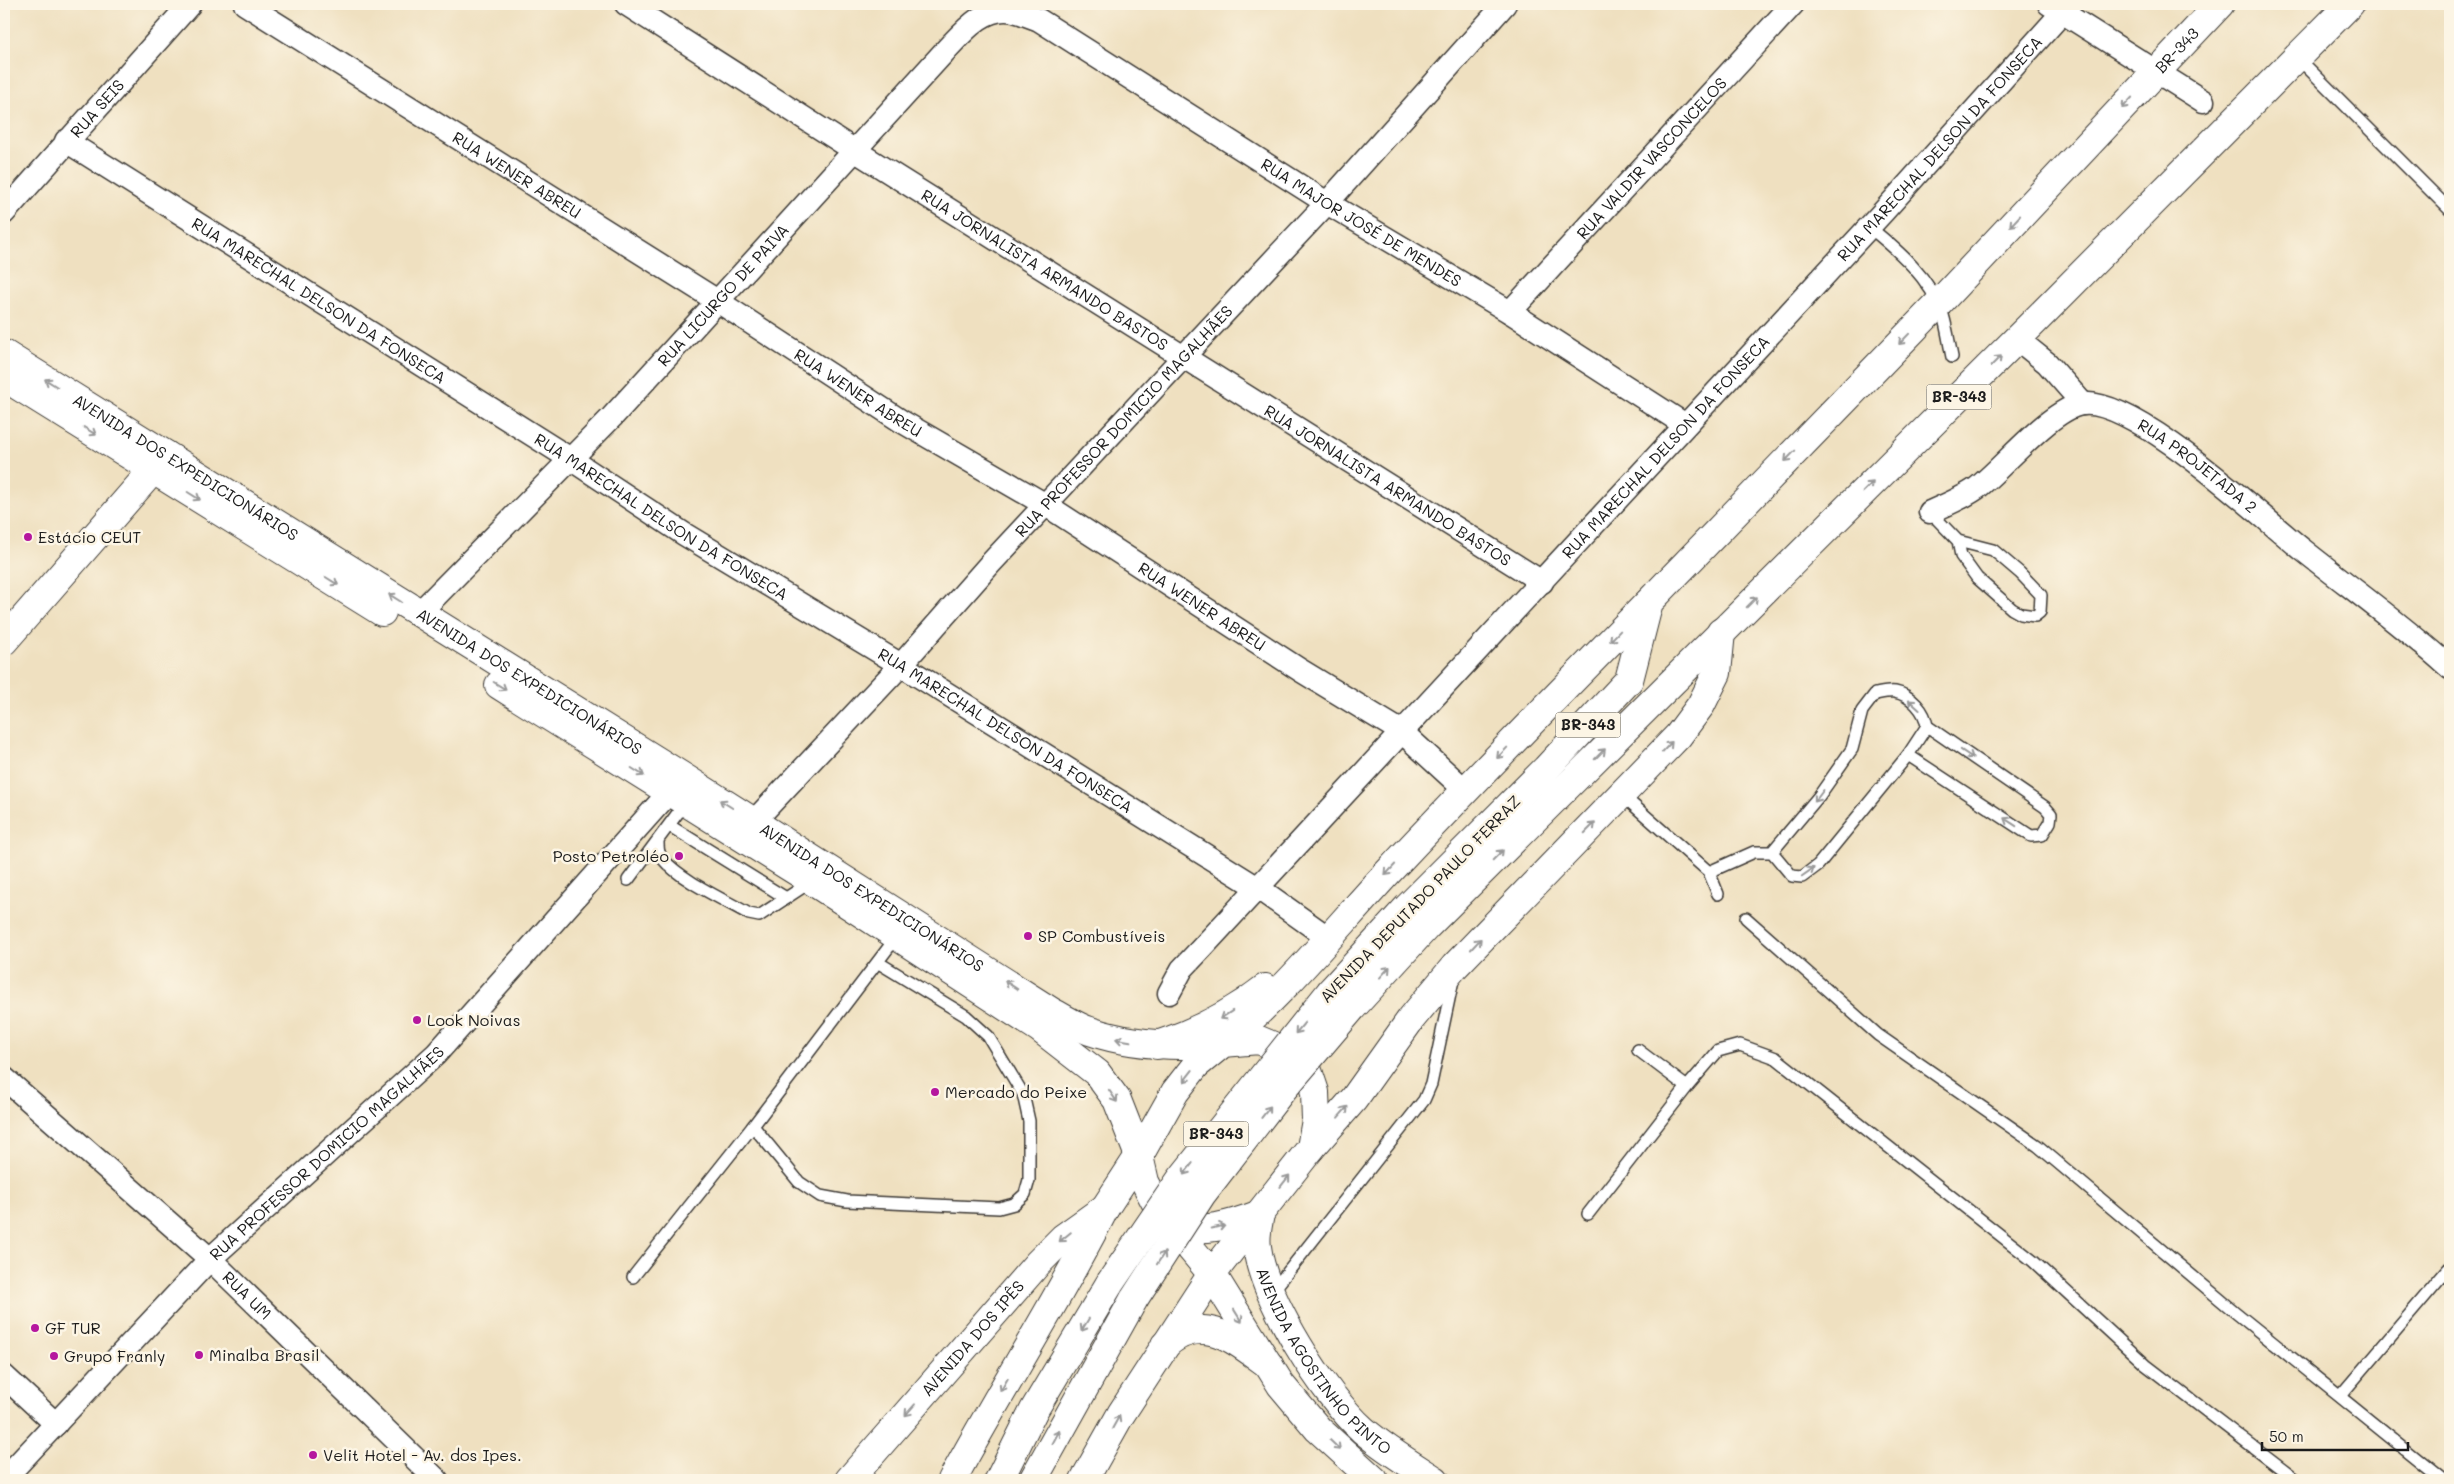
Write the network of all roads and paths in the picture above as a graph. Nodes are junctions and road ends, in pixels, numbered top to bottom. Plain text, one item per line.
1 (190, 4) edge
2 (245, 4) edge
3 (626, 4) edge
4 (1505, 4) edge
5 (1793, 4) edge
6 (2220, 4) edge
7 (2350, 4) edge
8 (2060, 7) edge
9 (1039, 20) joint
10 (2297, 57) junction
11 (2157, 72) junction
12 (2203, 100) dead end
13 (66, 141) junction
14 (854, 150) junction
15 (1328, 204) junction
16 (2450, 210) edge
17 (4, 213) edge
18 (1869, 227) junction
19 (716, 300) junction
20 (1938, 304) junction
21 (1510, 312) junction
22 (2017, 339) junction
23 (4, 354) edge
24 (1185, 356) junction
25 (1952, 357) dead end
26 (4, 377) edge
27 (2083, 404) junction
28 (1684, 424) junction
29 (569, 458) junction
30 (160, 462) junction
31 (1046, 505) junction
32 (1930, 512) joint
33 (1958, 541) junction
34 (1542, 582) junction
35 (1649, 602) junction
36 (420, 613) junction
37 (1721, 632) junction
38 (4, 641) edge
39 (901, 665) junction
40 (2450, 668) edge
41 (1927, 726) junction
42 (1402, 732) junction
43 (1908, 755) junction
44 (1546, 769) joint
45 (680, 790) junction
46 (1465, 790) junction
47 (1622, 795) junction
48 (670, 826) junction
49 (747, 828) junction
50 (658, 841) junction
51 (1772, 852) junction
52 (1709, 872) junction
53 (628, 880) dead end
54 (812, 881) junction
55 (1258, 888) junction
56 (1718, 894) dead end
57 (786, 898) junction
58 (1746, 918) dead end
59 (903, 928) junction
60 (1325, 941) junction
61 (879, 963) junction
62 (1455, 966) junction
63 (1169, 993) dead end
64 (1046, 1020) junction
65 (1223, 1043) junction
66 (1157, 1045) junction
67 (1638, 1050) dead end
68 (4, 1078) edge
69 (1687, 1087) junction
70 (753, 1126) junction
71 (1311, 1148) junction
72 (1139, 1156) junction
73 (1104, 1208) junction
74 (1260, 1214) junction
75 (1588, 1214) dead end
76 (1174, 1226) junction
77 (210, 1259) junction
78 (2450, 1267) edge
79 (1212, 1274) junction
80 (633, 1277) dead end
81 (1272, 1292) junction
82 (1162, 1348) junction
83 (1269, 1365) junction
84 (4, 1376) edge
85 (2340, 1396) junction
86 (56, 1424) junction
87 (4, 1479) edge
88 (437, 1480) edge
89 (849, 1480) edge
90 (952, 1480) edge
91 (999, 1480) edge
92 (1033, 1480) edge
93 (1084, 1480) edge
94 (1374, 1480) edge
95 (1435, 1480) edge
96 (2296, 1480) edge
97 (2443, 1480) edge

1 - 13 street, RUA SEIS
2 - 19 street, RUA WENER ABREU
3 - 14 street, RUA JORNALISTA ARMANDO BASTOS
4 - 15 street, RUA PROFESSOR DOMICIO MAGALHÃES
5 - 21 street, RUA VALDIR VASCONCELOS
6 - 11 main road, BR-343
7 - 10 main road, BR-343
8 - 11 street
8 - 18 street, RUA MARECHAL DELSON DA FONSECA
9 - 14 street, RUA LICURGO DE PAIVA
9 - 15 street, RUA MAJOR JOSÉ DE MENDES
10 - 16 lane
10 - 22 main road, BR-343
11 - 12 street
11 -> 20 main road, BR-343
13 - 17 street, RUA SEIS
13 - 29 street, RUA MARECHAL DELSON DA FONSECA
14 - 19 street, RUA LICURGO DE PAIVA
14 - 24 street, RUA JORNALISTA ARMANDO BASTOS
15 - 21 street, RUA MAJOR JOSÉ DE MENDES
15 - 24 street, RUA PROFESSOR DOMICIO MAGALHÃES
18 - 20 lane
18 - 28 street, RUA MARECHAL DELSON DA FONSECA
19 - 29 street, RUA LICURGO DE PAIVA
19 - 31 street, RUA WENER ABREU
20 - 25 lane
20 -> 35 main road, BR-343
21 - 28 street, RUA MAJOR JOSÉ DE MENDES
22 - 27 street
37 -> 22 main road, BR-343
30 -> 23 main road, AVENIDA DOS EXPEDICIONÁRIOS
24 - 31 street, RUA PROFESSOR DOMICIO MAGALHÃES
24 - 34 street, RUA JORNALISTA ARMANDO BASTOS
26 -> 30 main road, AVENIDA DOS EXPEDICIONÁRIOS
27 - 32 street
27 - 40 street, RUA PROJETADA 2
28 - 34 street, RUA MARECHAL DELSON DA FONSECA
29 - 36 street, RUA LICURGO DE PAIVA
29 - 39 street, RUA MARECHAL DELSON DA FONSECA
36 -> 30 main road, AVENIDA DOS EXPEDICIONÁRIOS
30 - 38 main road
30 -> 45 main road, AVENIDA DOS EXPEDICIONÁRIOS
31 - 39 street, RUA PROFESSOR DOMICIO MAGALHÃES
31 - 42 street, RUA WENER ABREU
32 - 33 lane
33 - 33 lane
34 - 42 street, RUA MARECHAL DELSON DA FONSECA
35 - 44 main road, BR-343 / BR-343
35 -> 46 main road
36 - 45 main road, AVENIDA DOS EXPEDICIONÁRIOS
47 -> 37 main road
92 -> 37 main road, AVENIDA DEPUTADO PAULO FERRAZ / BR-343, bridge
39 - 49 street, RUA PROFESSOR DOMICIO MAGALHÃES
39 - 55 street, RUA MARECHAL DELSON DA FONSECA
41 - 43 lane
41 -> 43 lane
41 -> 51 lane
42 - 46 street, RUA WENER ABREU
42 - 55 street, RUA MARECHAL DELSON DA FONSECA
51 -> 43 lane
44 -> 91 main road, AVENIDA DEPUTADO PAULO FERRAZ / BR-343, bridge
45 - 48 lane
45 - 49 main road, AVENIDA DOS EXPEDICIONÁRIOS
45 - 77 street, RUA PROFESSOR DOMICIO MAGALHÃES
46 -> 60 main road
47 - 52 lane
62 -> 47 main road
48 - 50 lane
48 - 57 lane
49 - 54 main road, AVENIDA DOS EXPEDICIONÁRIOS
49 - 59 main road, AVENIDA DOS EXPEDICIONÁRIOS
50 - 53 lane
50 - 57 lane
51 - 52 lane
52 - 56 lane
54 - 57 lane
54 - 59 main road, AVENIDA DOS EXPEDICIONÁRIOS
55 - 60 street, RUA MARECHAL DELSON DA FONSECA
55 - 63 street, RUA MARECHAL DELSON DA FONSECA
58 - 85 lane
59 - 61 lane
59 - 64 main road, AVENIDA DOS EXPEDICIONÁRIOS
60 - 65 main road
60 -> 66 main road
61 - 70 lane
61 - 70 lane
71 -> 62 main road
62 - 81 lane
66 -> 64 main road
64 -> 72 main road
65 - 66 main road
65 - 71 main road
65 -> 72 main road
67 - 69 lane
68 - 77 street, RUA UM
69 - 75 lane
69 - 96 lane
70 - 80 lane
74 -> 71 main road
72 - 73 main road
72 - 76 main road
73 -> 89 main road, AVENIDA DOS IPÊS
73 -> 90 main road
76 -> 74 main road
74 - 79 main road
74 - 81 main road, AVENIDA AGOSTINHO PINTO
76 - 79 main road
77 - 86 street, RUA PROFESSOR DOMICIO MAGALHÃES
77 - 88 street, RUA UM
78 - 85 lane
79 - 82 main road
79 -> 83 main road
81 - 95 main road, AVENIDA AGOSTINHO PINTO
82 - 83 main road
93 -> 82 main road
83 -> 94 main road
84 - 86 street
85 - 97 lane
86 - 87 street, RUA PROFESSOR DOMICIO MAGALHÃES

